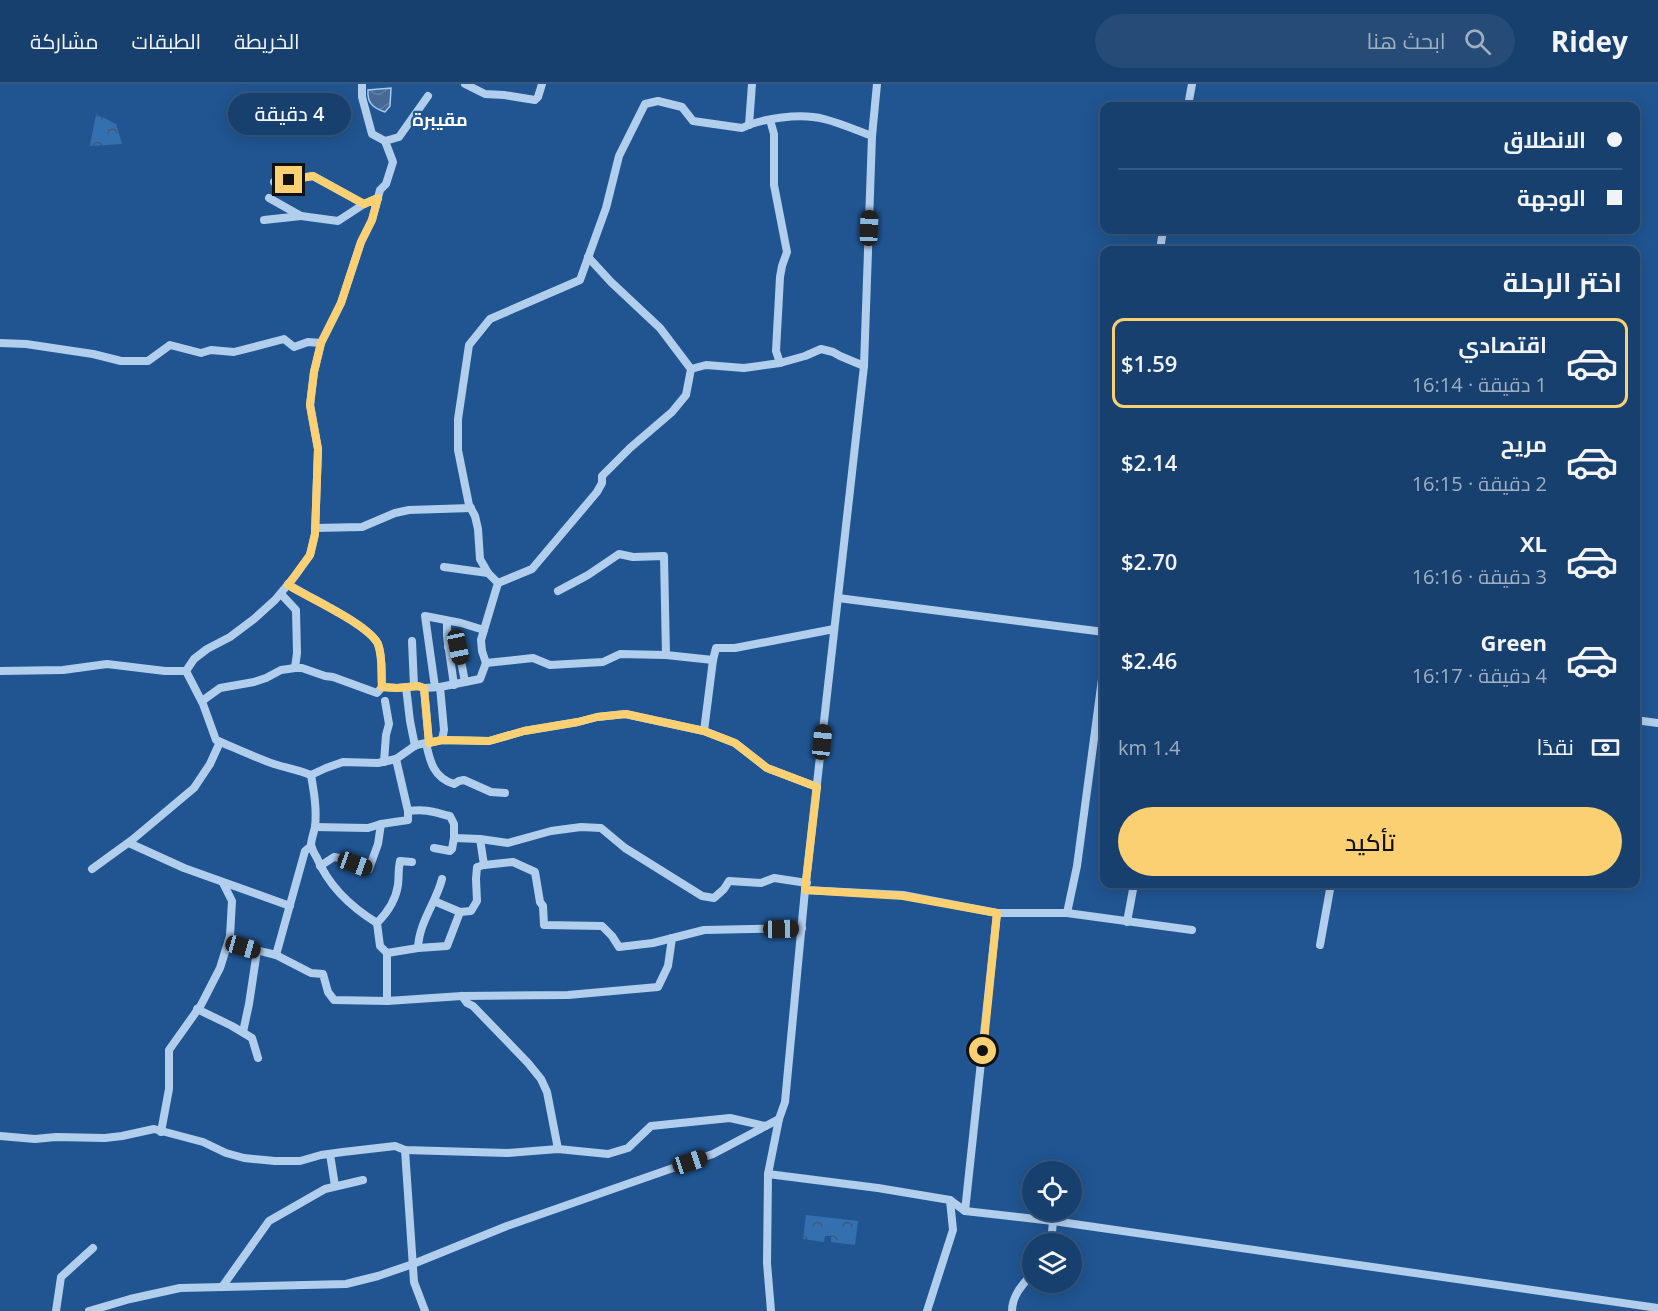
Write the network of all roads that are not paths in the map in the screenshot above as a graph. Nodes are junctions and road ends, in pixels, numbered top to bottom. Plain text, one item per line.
1 (362, 84) edge
2 (465, 84) edge
3 (542, 84) edge
4 (752, 84) edge
5 (877, 84) edge
6 (1192, 84) edge
7 (428, 96) dead end
8 (1189, 102) edge
9 (770, 120) junction
10 (749, 125) junction
11 (872, 135) junction
12 (385, 141) junction
13 (274, 182) dead end
14 (269, 198) dead end
15 (378, 198) junction
16 (364, 204) junction
17 (301, 216) junction
18 (264, 220) dead end
19 (588, 257) junction
20 (0, 343) edge
21 (321, 343) junction
22 (780, 363) junction
23 (864, 366) junction
24 (692, 369) junction
25 (471, 508) junction
26 (315, 528) junction
27 (444, 567) dead end
28 (488, 573) junction
29 (498, 583) junction
30 (288, 585) junction
31 (558, 591) dead end
32 (281, 594) junction
33 (838, 598) junction
34 (447, 621) junction
35 (834, 629) junction
36 (484, 630) junction
37 (1100, 631) edge
38 (412, 641) dead end
39 (448, 647) junction
40 (666, 655) junction
41 (712, 660) junction
42 (486, 663) junction
43 (295, 668) junction
44 (0, 671) edge
45 (186, 671) junction
46 (465, 682) junction
47 (454, 685) junction
48 (382, 687) junction
49 (410, 687) junction
50 (438, 687) junction
51 (424, 688) junction
52 (1100, 694) edge
53 (202, 701) junction
54 (385, 701) dead end
55 (1640, 721) edge
56 (1658, 723) edge
57 (704, 731) junction
58 (442, 740) junction
59 (220, 742) junction
60 (427, 743) junction
61 (415, 746) junction
62 (396, 759) junction
63 (384, 762) junction
64 (311, 775) junction
65 (817, 787) junction
66 (505, 793) dead end
67 (408, 811) junction
68 (381, 824) junction
69 (315, 827) junction
70 (454, 838) junction
71 (480, 840) junction
72 (129, 843) junction
73 (311, 846) junction
74 (434, 848) dead end
75 (412, 862) dead end
76 (484, 865) junction
77 (320, 866) junction
78 (92, 869) dead end
79 (442, 879) dead end
80 (224, 883) junction
81 (806, 887) junction
82 (1133, 888) edge
83 (1330, 888) edge
84 (434, 901) junction
85 (290, 906) junction
86 (460, 912) junction
87 (997, 913) junction
88 (1067, 913) junction
89 (1127, 922) junction
90 (377, 923) junction
91 (802, 928) junction
92 (1192, 930) dead end
93 (672, 938) junction
94 (228, 943) junction
95 (1320, 945) dead end
96 (418, 948) junction
97 (257, 951) junction
98 (387, 953) junction
99 (276, 956) junction
100 (462, 996) junction
101 (387, 1001) junction
102 (197, 1009) junction
103 (243, 1032) junction
104 (258, 1058) dead end
105 (779, 1119) junction
106 (766, 1126) junction
107 (161, 1132) junction
108 (0, 1136) edge
109 (558, 1149) junction
110 (405, 1150) junction
111 (330, 1154) junction
112 (768, 1174) junction
113 (363, 1180) dead end
114 (335, 1186) junction
115 (950, 1200) junction
116 (965, 1210) junction
117 (1022, 1217) edge
118 (1053, 1221) joint
119 (1052, 1233) edge
120 (93, 1248) dead end
121 (413, 1264) junction
122 (1022, 1286) edge
123 (222, 1287) junction
124 (1658, 1308) edge
125 (56, 1311) edge
126 (89, 1311) edge
127 (425, 1311) edge
128 (771, 1311) edge
129 (927, 1311) edge
130 (1012, 1311) edge

1 - 12 street
2 - 3 street
4 - 10 street
5 - 11 street
6 - 8 street
7 - 12 street
9 - 10 street
9 - 11 street
9 - 22 street
10 - 19 street
11 - 23 street
12 - 15 street
13 - 16 street
14 - 17 street
15 - 16 street
15 - 21 street
16 - 17 street
17 - 18 street
19 - 24 street
19 - 25 street
20 - 21 street
21 - 26 street
22 - 23 street
22 - 24 street
23 - 33 street
24 - 29 street
25 - 26 street
25 - 28 street
26 - 30 street
27 - 28 street
28 - 29 street
29 - 36 street
30 - 32 street
30 - 48 street
31 - 40 street
32 - 43 street
32 - 45 street
33 - 35 street
33 - 37 street
34 - 36 street
34 - 39 street
34 - 50 street
35 - 41 street
35 - 65 street
36 - 42 street
38 - 49 street
39 - 46 street
39 - 47 street
40 - 41 street
40 - 42 street
41 - 57 street
42 - 46 street
43 - 48 street
43 - 53 street
44 - 45 street
45 - 53 street
46 - 47 street
47 - 50 street
48 - 49 street
49 - 51 street
49 - 61 street
50 - 51 street
50 - 58 street
51 - 60 street
52 - 88 street
53 - 59 street
54 - 63 street
55 - 56 street
57 - 58 street
57 - 65 street
58 - 60 street
59 - 64 street
59 - 72 street
60 - 61 street
60 - 66 street
61 - 62 street
62 - 63 street
62 - 67 street
63 - 64 street
64 - 69 street
65 - 81 street
67 - 68 street
67 - 70 street
68 - 69 street
68 - 77 street
69 - 73 street
70 - 71 street
70 - 74 street
71 - 76 street
71 - 81 street
72 - 78 street
72 - 80 street
73 - 77 street
73 - 85 street
75 - 90 street
76 - 86 street
76 - 93 street
77 - 90 street
79 - 84 street
80 - 85 street
80 - 94 street
81 - 87 street
81 - 91 street
82 - 89 street
83 - 95 street
84 - 86 street
84 - 96 street
85 - 99 street
86 - 96 street
87 - 88 street
87 - 116 street
88 - 89 street
89 - 92 street
90 - 98 street
91 - 93 street
91 - 105 street
93 - 100 street
94 - 97 street
94 - 102 street
96 - 98 street
97 - 99 street
97 - 103 street
98 - 101 street
99 - 101 street
100 - 101 street
100 - 109 street
102 - 103 street
102 - 107 street
103 - 104 street
105 - 106 street
105 - 112 street
106 - 109 street
106 - 121 street
107 - 108 street
107 - 111 street
109 - 110 street
110 - 111 street
110 - 121 street
111 - 114 street
112 - 115 street
112 - 128 street
113 - 114 street
114 - 123 street
115 - 116 street
115 - 129 street
116 - 117 street
118 - 119 street
118 - 124 street
120 - 125 street
121 - 123 street
121 - 127 street
122 - 130 street
123 - 126 street

